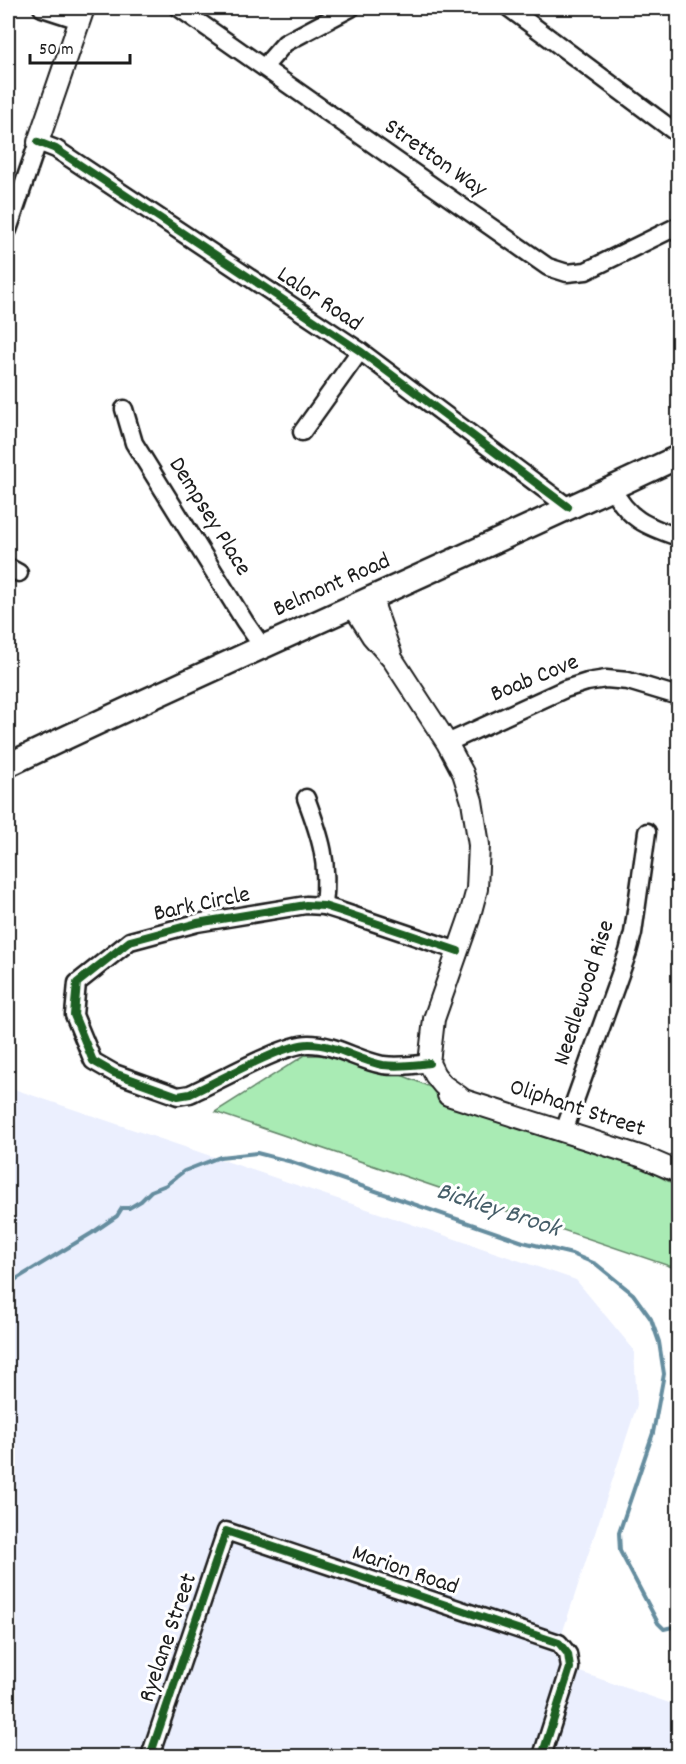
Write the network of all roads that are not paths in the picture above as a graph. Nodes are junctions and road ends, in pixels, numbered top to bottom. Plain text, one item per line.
1 (42, 8) edge
2 (179, 8) edge
3 (351, 8) edge
4 (509, 8) edge
5 (82, 14) edge
6 (264, 67) junction
7 (678, 134) edge
8 (38, 142) junction
9 (678, 226) edge
10 (8, 230) edge
11 (360, 351) junction
12 (124, 409) dead end
13 (302, 432) dead end
14 (678, 457) edge
15 (612, 488) junction
16 (568, 507) junction
17 (678, 537) edge
18 (362, 602) junction
19 (262, 646) junction
20 (678, 696) edge
21 (447, 743) junction
22 (8, 765) edge
23 (306, 798) dead end
24 (646, 832) dead end
25 (324, 906) junction
26 (458, 951) junction
27 (424, 1064) junction
28 (564, 1131) junction
29 (678, 1172) edge
30 (226, 1531) joint
31 (150, 1756) edge
32 (542, 1756) edge

1 - 5 street
2 - 6 street, Stretton Way
3 - 6 street
4 - 7 street
5 - 8 street
6 - 9 street, Stretton Way
8 - 10 street
8 - 11 street, Lalor Road
11 - 13 street
11 - 16 street, Lalor Road
12 - 19 street, Dempsey Place
14 - 15 main road, Belmont Road
15 - 16 main road, Belmont Road
15 - 17 street
16 - 18 main road, Belmont Road
18 - 19 main road, Belmont Road
18 - 21 street
19 - 22 main road, Belmont Road
20 - 21 street, Boab Cove
21 - 26 street
23 - 25 street
24 - 28 street, Needlewood Rise
25 - 26 street, Bark Circle
25 - 27 street, Bark Circle
26 - 27 street
27 - 28 street, Oliphant Street
28 - 29 street, Oliphant Street
30 - 31 street, Ryelane Street
30 - 32 street, Marion Road

